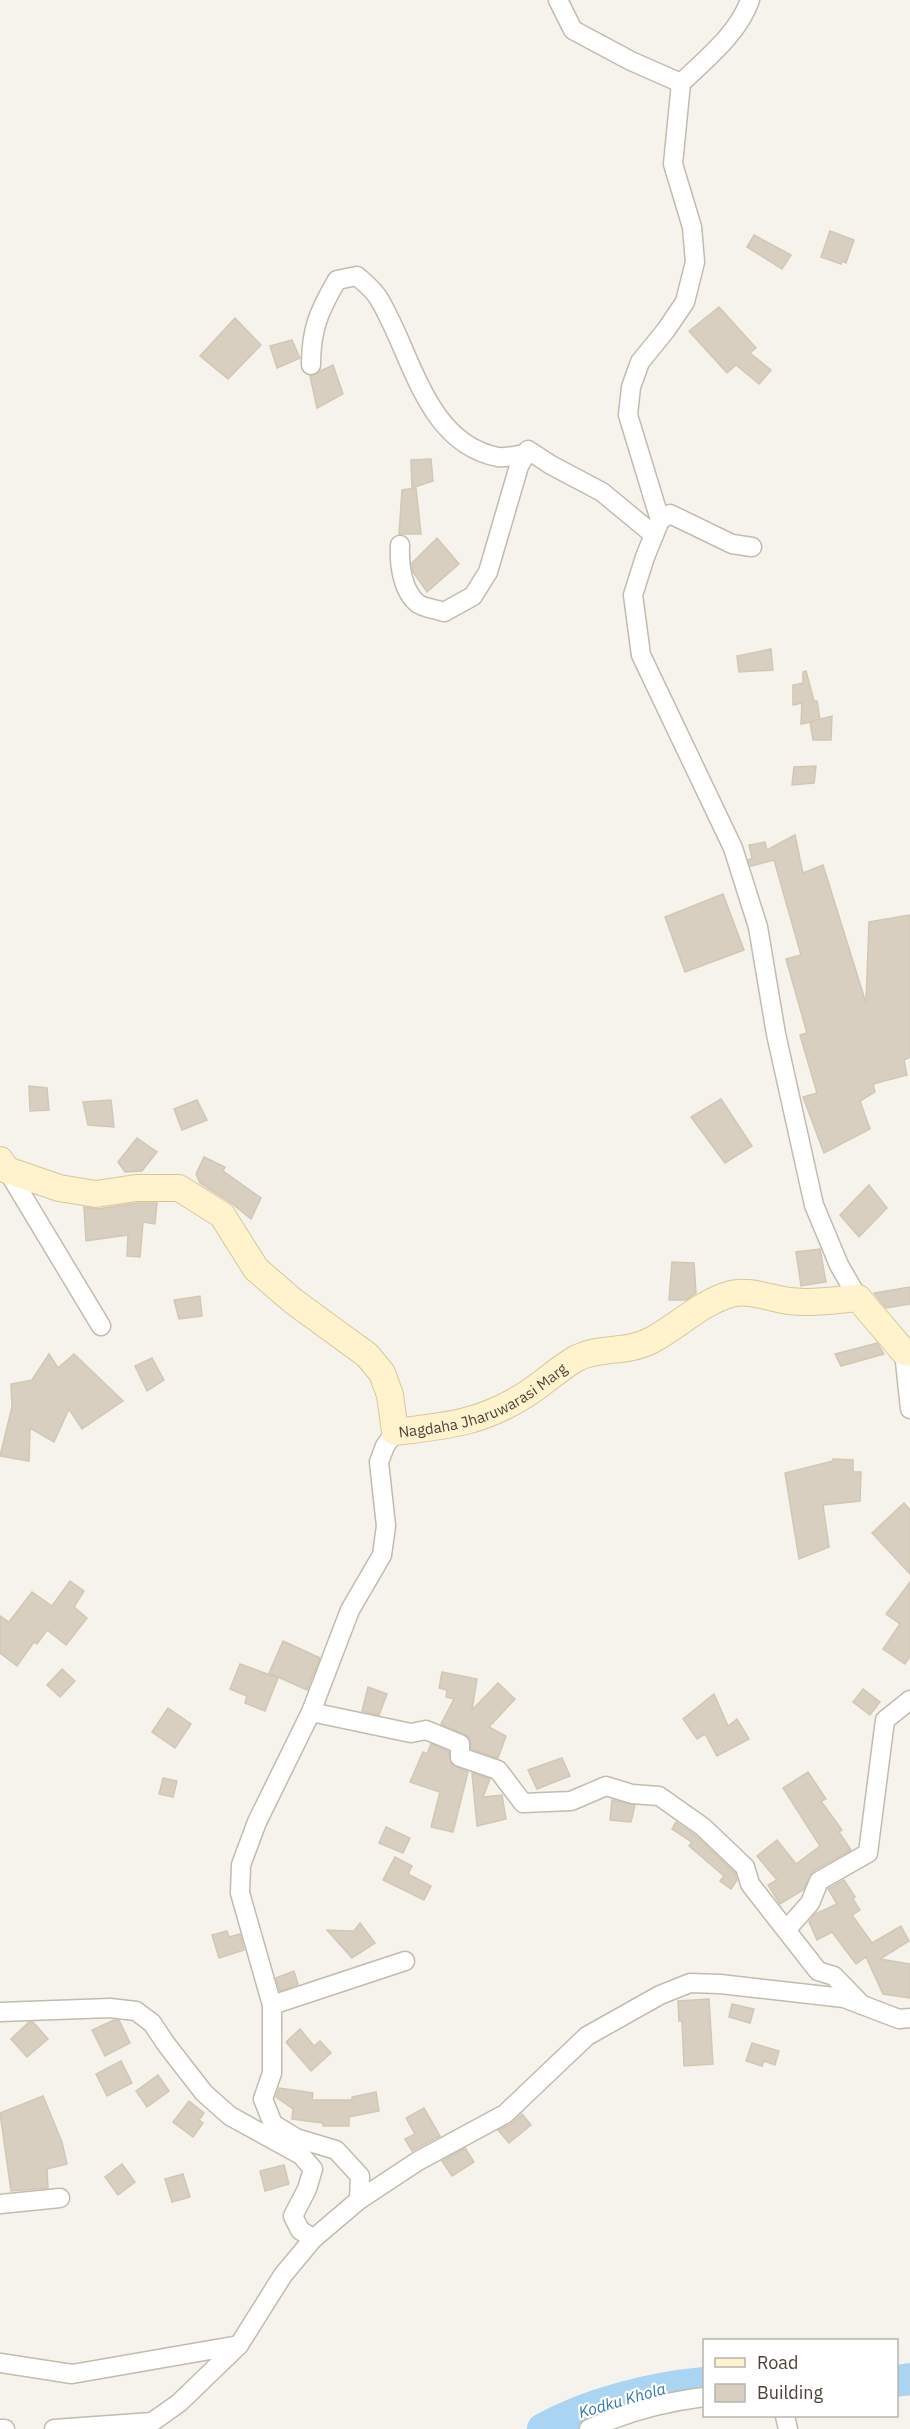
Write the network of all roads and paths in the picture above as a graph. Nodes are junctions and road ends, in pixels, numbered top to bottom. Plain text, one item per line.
1 (558, 0) edge
2 (750, 0) edge
3 (681, 83) junction
4 (311, 365) dead end
5 (525, 454) junction
6 (657, 527) junction
7 (400, 545) dead end
8 (752, 547) dead end
9 (3, 1165) edge
10 (858, 1298) junction
11 (101, 1326) dead end
12 (907, 1353) edge
13 (910, 1409) edge
14 (395, 1432) junction
15 (910, 1700) edge
16 (311, 1712) junction
17 (787, 1929) junction
18 (405, 1961) dead end
19 (862, 2005) junction
20 (272, 2006) junction
21 (0, 2012) edge
22 (910, 2018) edge
23 (60, 2198) dead end
24 (359, 2200) junction
25 (0, 2204) edge
26 (313, 2239) junction
27 (239, 2345) junction
28 (0, 2363) edge
29 (703, 2397) edge
30 (0, 2429) edge
31 (5, 2429) edge
32 (54, 2429) edge
33 (589, 2429) edge

1 - 3 street
2 - 3 street
3 - 6 street
4 - 5 street
5 - 6 street
5 - 7 street
6 - 8 street
6 - 10 street
9 - 11 street
9 - 14 street, Nagdaha Jharuwarasi Marg
10 - 12 street
10 - 14 street, Nagdaha Jharuwarasi Marg
12 - 13 street
14 - 16 street
15 - 17 street
16 - 17 street
16 - 20 street
17 - 19 street
18 - 20 street
19 - 22 street
19 - 24 street
20 - 24 street
21 - 26 street
23 - 25 street
24 - 26 street
26 - 27 street
27 - 28 street
27 - 32 street
29 - 33 street
30 - 31 street

